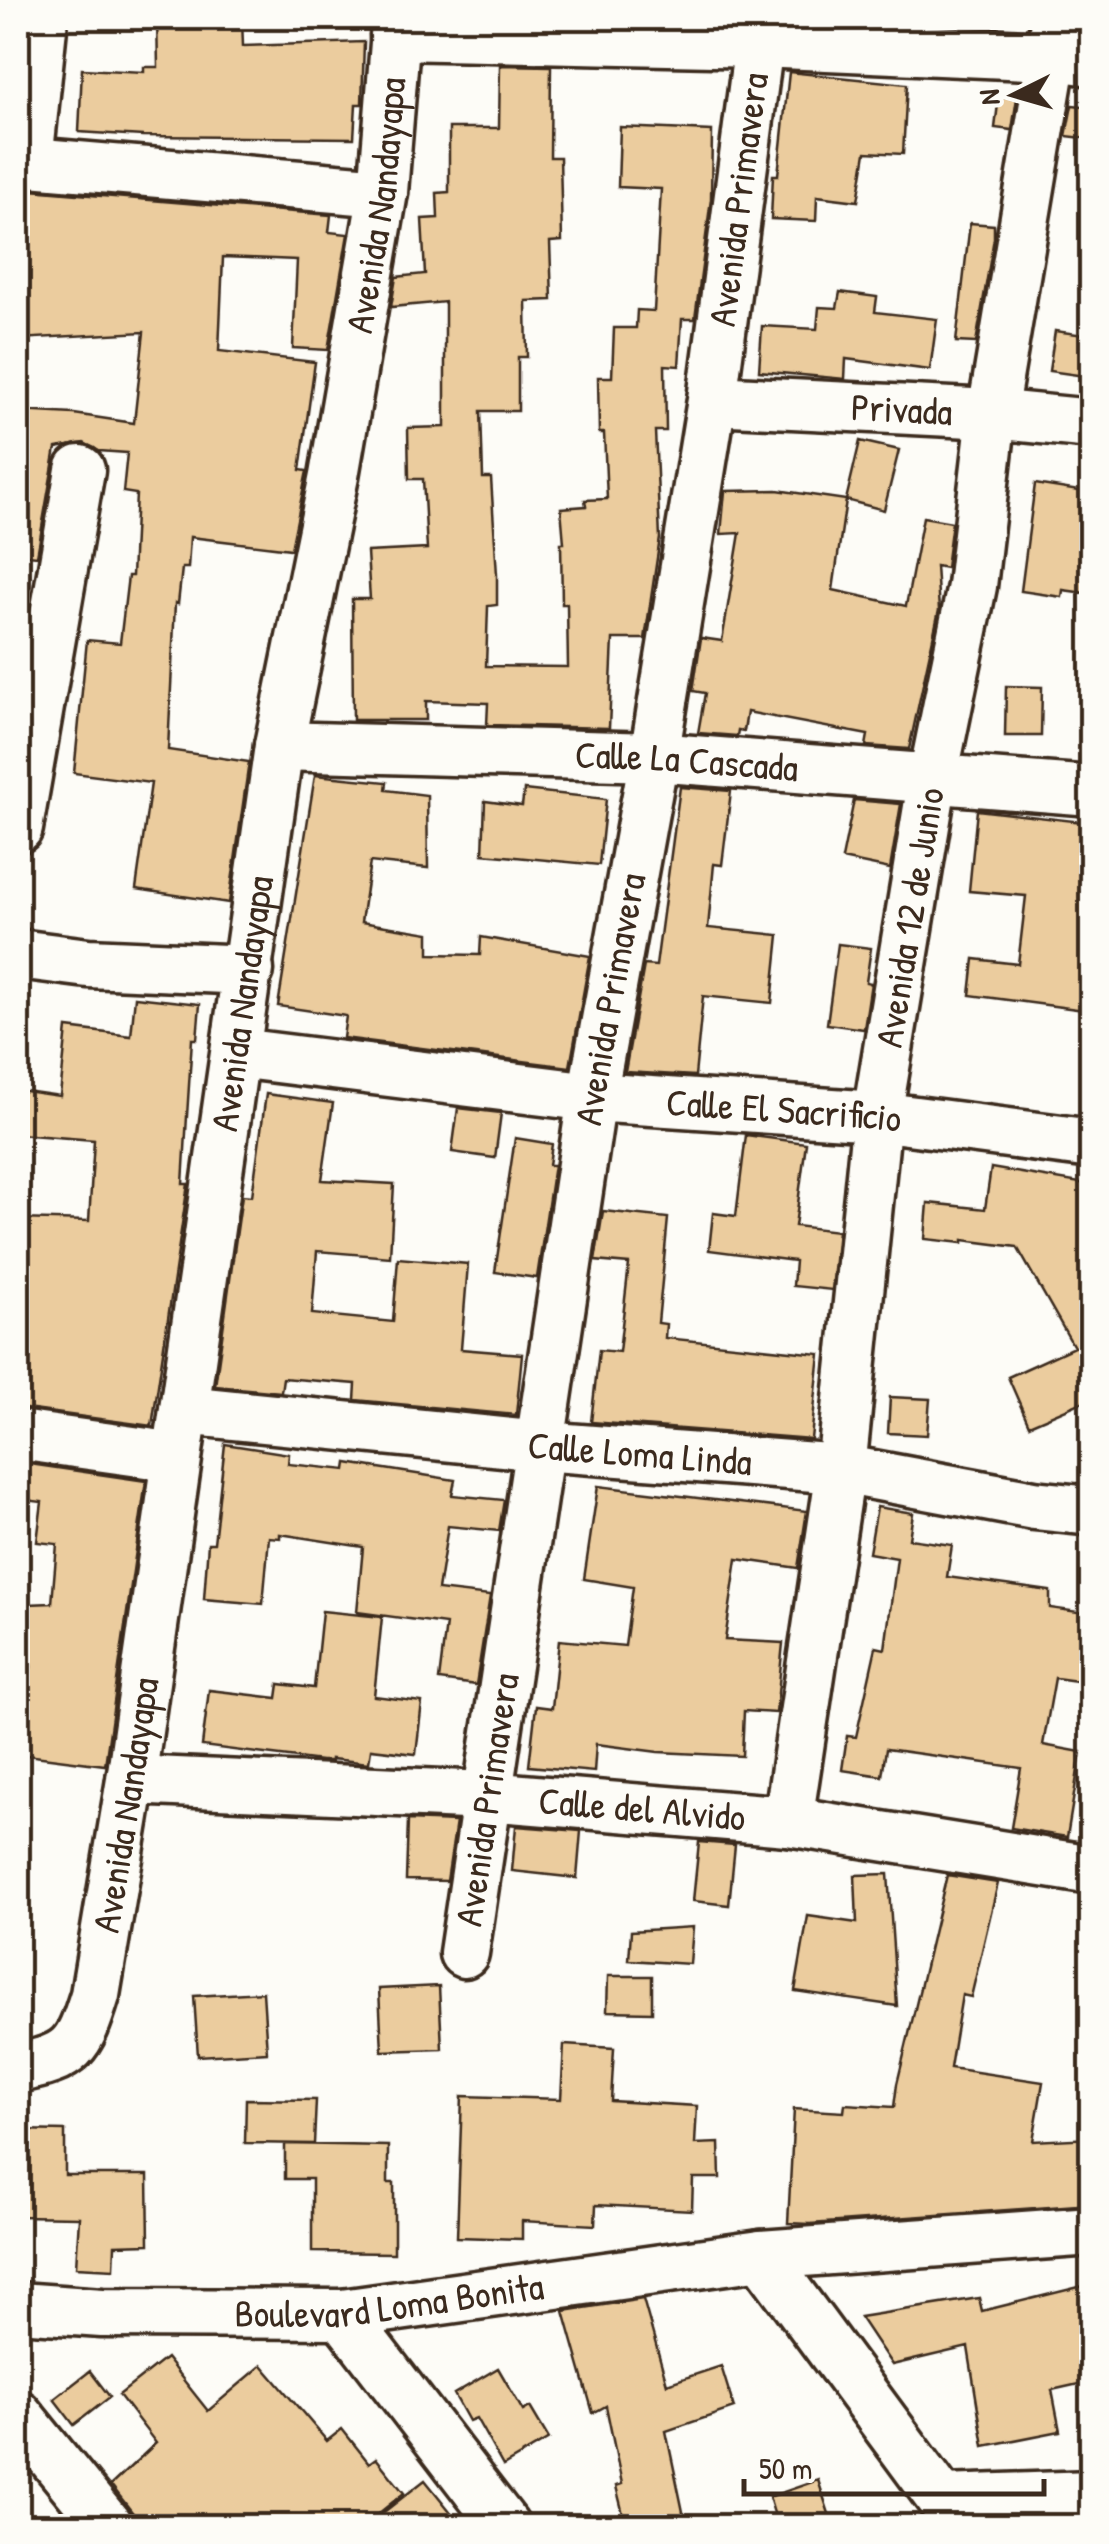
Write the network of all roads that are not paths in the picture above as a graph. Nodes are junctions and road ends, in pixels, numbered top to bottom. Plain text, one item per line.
1 (43, 18) edge
2 (396, 26) edge
3 (759, 43) junction
4 (1066, 45) edge
5 (23, 161) edge
6 (383, 192) junction
7 (712, 400) junction
8 (992, 414) junction
9 (1092, 424) edge
10 (80, 470) dead end
11 (279, 746) junction
12 (654, 756) junction
13 (933, 776) junction
14 (1092, 791) edge
15 (18, 828) edge
16 (18, 954) edge
17 (249, 970) junction
18 (237, 1053) junction
19 (592, 1097) junction
20 (877, 1116) junction
21 (1092, 1144) edge
22 (184, 1410) junction
23 (18, 1434) edge
24 (540, 1446) junction
25 (176, 1457) junction
26 (842, 1469) junction
27 (1092, 1511) edge
28 (131, 1780) junction
29 (487, 1796) junction
30 (788, 1820) junction
31 (1092, 1870) edge
32 (464, 1953) dead end
33 (18, 2068) edge
34 (1092, 2232) edge
35 (761, 2255) junction
36 (18, 2306) edge
37 (342, 2314) junction
38 (18, 2415) edge
39 (1092, 2495) edge
40 (952, 2513) edge
41 (108, 2526) edge
42 (505, 2526) edge

1 - 5 street
2 - 3 street
2 - 6 street, Avenida Nandayapa
3 - 4 street
3 - 7 street, Avenida Primavera
4 - 8 street, Avenida 12 de Junio
5 - 6 street
6 - 11 street, Avenida Nandayapa
7 - 8 street, Privada
7 - 12 street, Avenida Primavera
8 - 9 street, Privada
8 - 13 street, Avenida 12 de Junio
10 - 15 street
11 - 12 street, Calle La Cascada
11 - 17 street, Avenida Nandayapa
12 - 13 street, Calle La Cascada
12 - 19 street, Avenida Primavera
13 - 14 street, Calle La Cascada
13 - 20 street, Avenida 12 de Junio
16 - 17 street
17 - 18 street, Avenida Nandayapa
18 - 19 street, Calle El Sacrificio
18 - 22 street, Avenida Nandayapa
19 - 20 street, Calle El Sacrificio
19 - 24 street, Avenida Primavera
20 - 21 street, Calle El Sacrificio
20 - 26 street, Avenida 12 de Junio
22 - 24 street, Calle Loma Linda
22 - 25 street, Avenida Nandayapa
23 - 25 street
24 - 26 street, Calle Loma Linda
24 - 29 street, Avenida Primavera
25 - 28 street, Avenida Nandayapa
26 - 27 street, Calle Loma Linda
26 - 30 street, Avenida 12 de Junio
28 - 29 street, Calle del Alvido
28 - 33 street, Avenida Nandayapa
29 - 30 street, Calle del Alvido
29 - 32 street, Avenida Primavera
30 - 31 street, Calle del Alvido
34 - 35 street, Boulevard Loma Bonita
35 - 37 street, Boulevard Loma Bonita
35 - 40 street
36 - 37 street, Boulevard Loma Bonita
37 - 42 street
38 - 41 street
39 - 40 street

